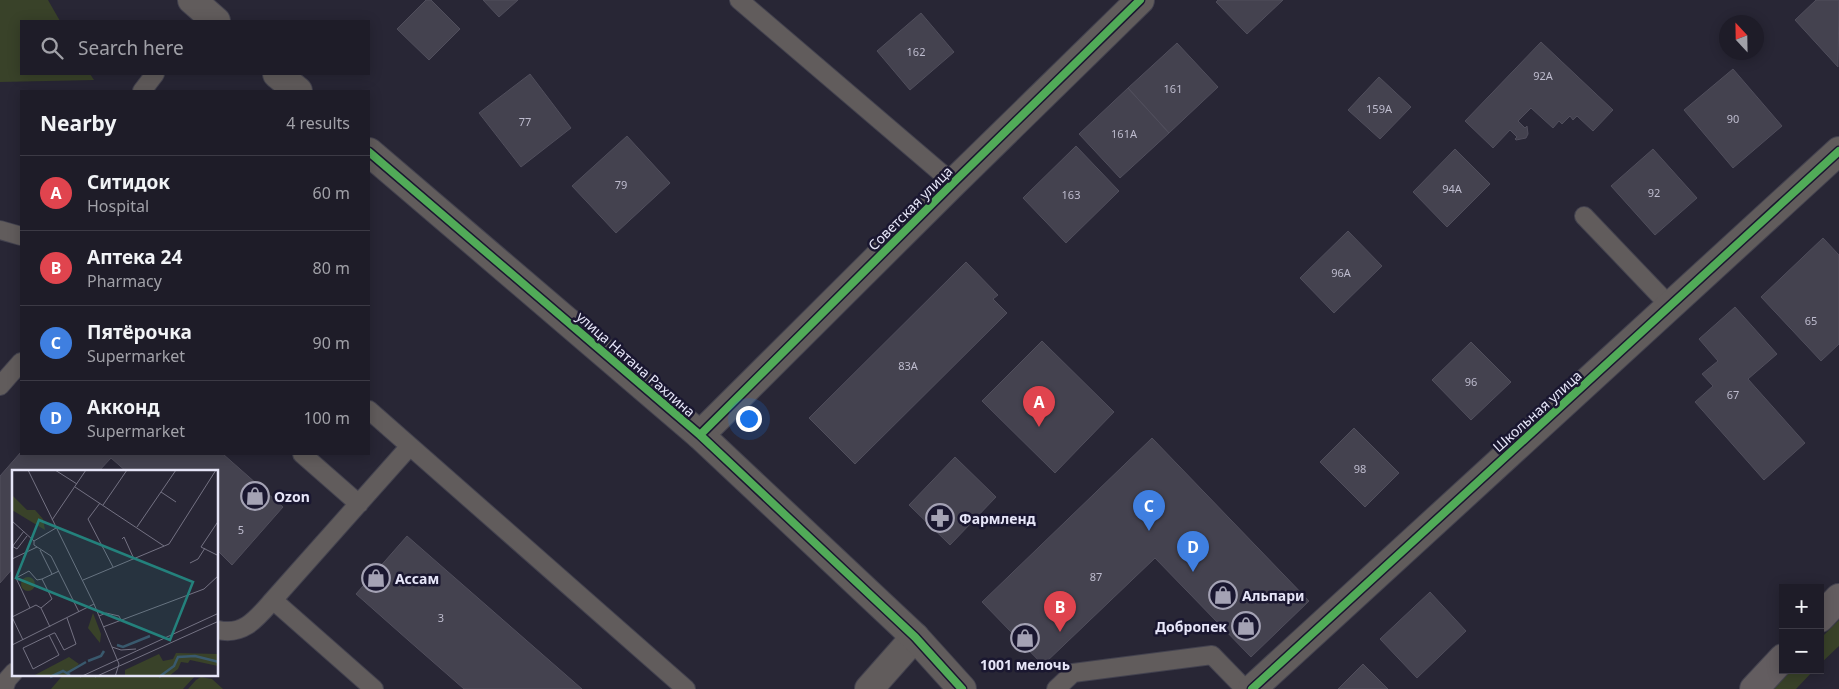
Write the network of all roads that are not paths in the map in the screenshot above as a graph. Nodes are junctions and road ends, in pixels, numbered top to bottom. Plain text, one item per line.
1 (739, 0) edge
2 (1129, 4) edge
3 (155, 75) edge
4 (278, 75) edge
5 (143, 90) edge
6 (297, 90) edge
7 (1839, 151) edge
8 (370, 153) edge
9 (953, 183) junction
10 (1584, 216) dead end
11 (0, 230) edge
12 (20, 236) edge
13 (1670, 306) junction
14 (20, 363) edge
15 (0, 386) edge
16 (370, 411) edge
17 (700, 435) junction
18 (410, 446) junction
19 (303, 455) edge
20 (359, 504) junction
21 (1839, 598) edge
22 (273, 600) junction
23 (1824, 614) edge
24 (219, 630) edge
25 (915, 636) junction
26 (1779, 662) edge
27 (12, 674) edge
28 (4, 689) edge
29 (374, 689) edge
30 (686, 689) edge
31 (869, 689) edge
32 (962, 689) edge
33 (1056, 689) edge
34 (1245, 689) edge
35 (1252, 689) edge
36 (1754, 689) edge

1 - 9 lane
2 - 9 street, Советская улица
3 - 5 lane
4 - 6 street
7 - 13 street, Школьная улица
8 - 17 street, улица Натана Рахлина
9 - 17 street, Советская улица
10 - 13 lane
11 - 12 lane
13 - 35 street, Школьная улица
14 - 15 lane
16 - 18 lane
17 - 25 street, улица Натана Рахлина
18 - 20 lane
18 - 30 lane
19 - 20 lane
20 - 22 lane
21 - 23 main road
22 - 24 lane
22 - 29 lane
25 - 31 street
25 - 32 street, улица Натана Рахлина
26 - 36 main road
27 - 28 lane
33 - 34 lane

